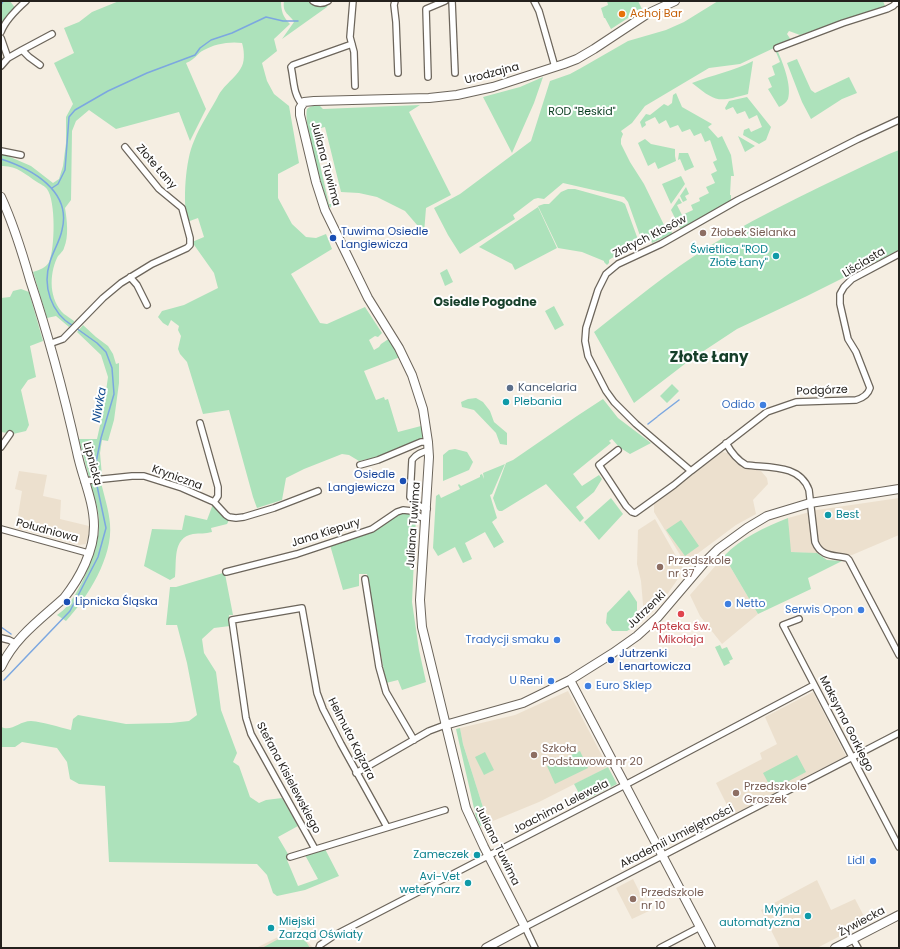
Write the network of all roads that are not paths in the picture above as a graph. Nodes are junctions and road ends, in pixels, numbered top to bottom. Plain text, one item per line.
1 (26, 1) edge
2 (313, 1) edge
3 (328, 1) edge
4 (354, 1) edge
5 (395, 1) edge
6 (445, 1) edge
7 (452, 1) edge
8 (534, 1) edge
9 (676, 1) edge
10 (898, 1) edge
11 (1, 32) edge
12 (52, 34) dead end
13 (1, 38) edge
14 (352, 44) junction
15 (778, 48) dead end
16 (22, 50) junction
17 (8, 58) junction
18 (40, 65) dead end
19 (1, 66) edge
20 (555, 67) junction
21 (398, 73) dead end
22 (455, 74) dead end
23 (428, 77) dead end
24 (355, 86) dead end
25 (301, 106) junction
26 (899, 120) edge
27 (125, 148) dead end
28 (1, 151) edge
29 (21, 156) dead end
30 (1, 197) edge
31 (899, 254) edge
32 (130, 277) junction
33 (841, 291) joint
34 (147, 305) dead end
35 (50, 344) junction
36 (200, 423) dead end
37 (10, 434) dead end
38 (726, 444) junction
39 (429, 446) junction
40 (1, 447) edge
41 (618, 450) dead end
42 (360, 465) dead end
43 (691, 471) junction
44 (92, 480) junction
45 (899, 489) edge
46 (318, 491) dead end
47 (214, 502) junction
48 (810, 502) junction
49 (427, 509) junction
50 (426, 518) junction
51 (1, 529) edge
52 (88, 553) junction
53 (226, 572) dead end
54 (366, 579) dead end
55 (302, 608) joint
56 (799, 619) dead end
57 (1, 638) edge
58 (15, 643) junction
59 (899, 655) edge
60 (1, 666) edge
61 (570, 680) junction
62 (814, 685) junction
63 (446, 725) junction
64 (899, 733) edge
65 (414, 740) junction
66 (852, 758) junction
67 (356, 773) junction
68 (625, 785) junction
69 (445, 810) dead end
70 (387, 827) junction
71 (899, 847) edge
72 (315, 849) junction
73 (488, 856) junction
74 (663, 856) junction
75 (290, 857) dead end
76 (899, 915) edge
77 (525, 927) junction
78 (700, 927) junction
79 (853, 939) junction
80 (319, 948) edge
81 (486, 948) edge
82 (535, 948) edge
83 (660, 948) edge
84 (711, 948) edge
85 (835, 948) edge
86 (858, 948) edge

1 - 11 street
2 - 3 street
4 - 14 street
5 - 21 street
6 - 23 street
7 - 22 street
8 - 20 street
9 - 20 street, Urodzajna
10 - 15 street
12 - 16 street
13 - 17 street
14 - 24 street
14 - 25 street
16 - 17 street
16 - 18 street
17 - 19 street
20 - 25 street, Urodzajna
25 - 39 street, Juliana Tuwima
26 - 43 street, Złotych Kłosów
27 - 32 street, Złote Łany
28 - 29 street
30 - 35 street, Lipnicka
31 - 33 street, Liściasta
32 - 34 street
32 - 35 street, Złote Łany
33 - 38 street, Podgórze
35 - 44 street, Lipnicka
36 - 47 street, Kryniczna
37 - 40 street
38 - 43 street, Podgórze
38 - 48 street
39 - 42 street
39 - 49 street, Juliana Tuwima
39 - 49 street
41 - 43 street, Podgórze
44 - 47 street, Kryniczna
44 - 52 street, Lipnicka
45 - 48 street, Jutrzenki
46 - 47 street, Kryniczna
48 - 59 street
48 - 61 street, Jutrzenki
49 - 50 street, Juliana Tuwima
50 - 53 street, Jana Kiepury
50 - 63 street, Juliana Tuwima
51 - 52 street, Południowa
52 - 58 street, Lipnicka
54 - 65 street
55 - 67 street, Helmuta Kajzara
55 - 72 street, Stefana Kisielewskiego
56 - 62 street, Maksyma Gorkiego
57 - 58 street
58 - 60 street, Lipnicka
61 - 63 street, Jutrzenki
61 - 68 street
62 - 66 street, Maksyma Gorkiego
62 - 68 street, Joachima Lelewela
63 - 65 street
63 - 73 street, Juliana Tuwima
64 - 66 street, Akademii Umiejętności
65 - 67 street
66 - 71 street, Maksyma Gorkiego
66 - 74 street, Akademii Umiejętności
67 - 70 street, Helmuta Kajzara
68 - 73 street, Joachima Lelewela
68 - 74 street
69 - 70 street
70 - 72 street
72 - 75 street
73 - 77 street, Juliana Tuwima
73 - 80 street, Joachima Lelewela
74 - 77 street, Akademii Umiejętności
74 - 78 street
76 - 79 street, Żywiecka
77 - 81 street, Akademii Umiejętności
77 - 82 street, Juliana Tuwima
78 - 83 street
78 - 84 street
79 - 85 street, Żywiecka
79 - 86 street

